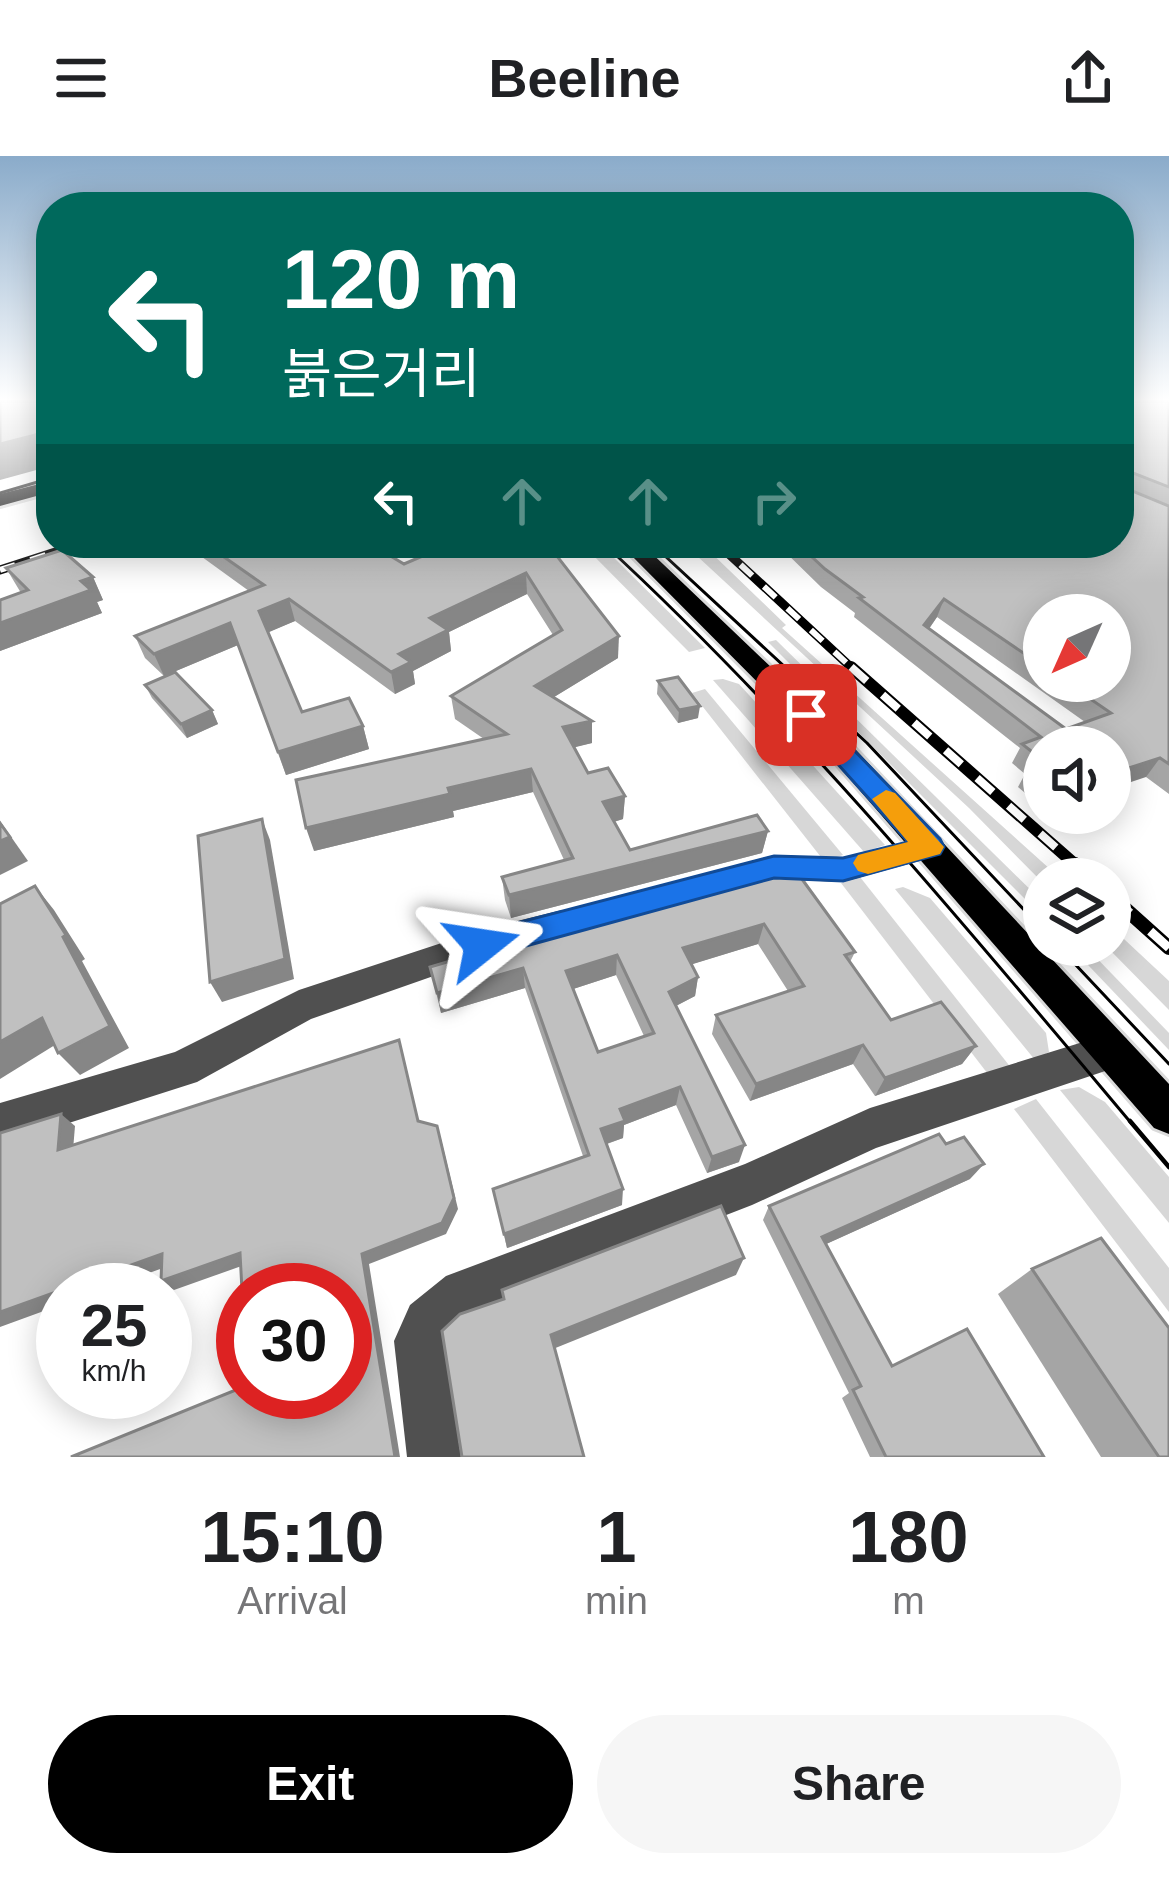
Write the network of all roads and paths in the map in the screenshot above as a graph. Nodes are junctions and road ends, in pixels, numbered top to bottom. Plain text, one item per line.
1 (36, 490) edge
2 (0, 500) edge
3 (645, 558) edge
4 (930, 847) junction
5 (662, 897) edge
6 (594, 915) edge
7 (1112, 1051) junction
8 (1169, 1114) edge
9 (0, 1124) edge
10 (434, 1457) edge

1 - 2 main road
3 - 4 main road
4 - 5 street
4 - 7 main road
6 - 9 street
7 - 8 main road
7 - 10 street

